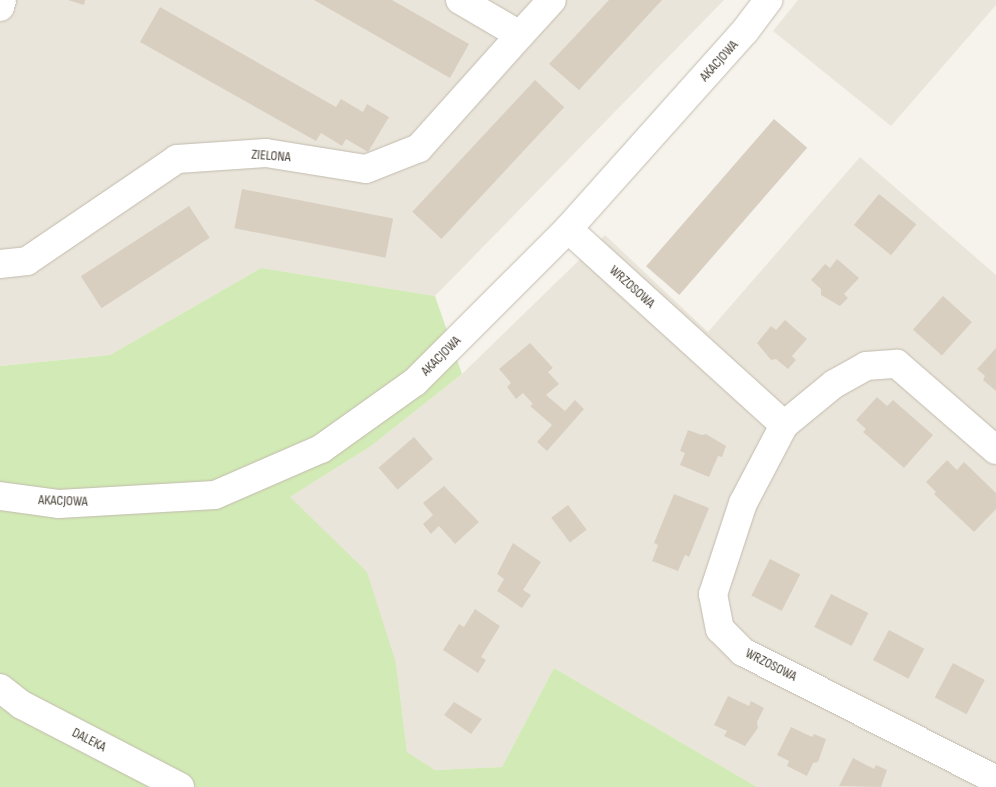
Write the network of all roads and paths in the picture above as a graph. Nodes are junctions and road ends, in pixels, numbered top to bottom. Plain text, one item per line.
1 (2, 0) edge
2 (460, 0) edge
3 (552, 0) edge
4 (768, 0) edge
5 (0, 7) edge
6 (520, 35) junction
7 (568, 229) junction
8 (0, 264) edge
9 (784, 425) junction
10 (996, 450) edge
11 (0, 496) edge
12 (0, 688) edge
13 (996, 780) edge
14 (180, 787) edge

1 - 5 street
2 - 6 street
3 - 6 street, ZIELONA
4 - 7 street, AKACJOWA
6 - 8 street, ZIELONA
7 - 9 street, WRZOSOWA
7 - 11 street, AKACJOWA
9 - 10 street, WRZOSOWA
9 - 13 street, WRZOSOWA
12 - 14 street, DALEKA

